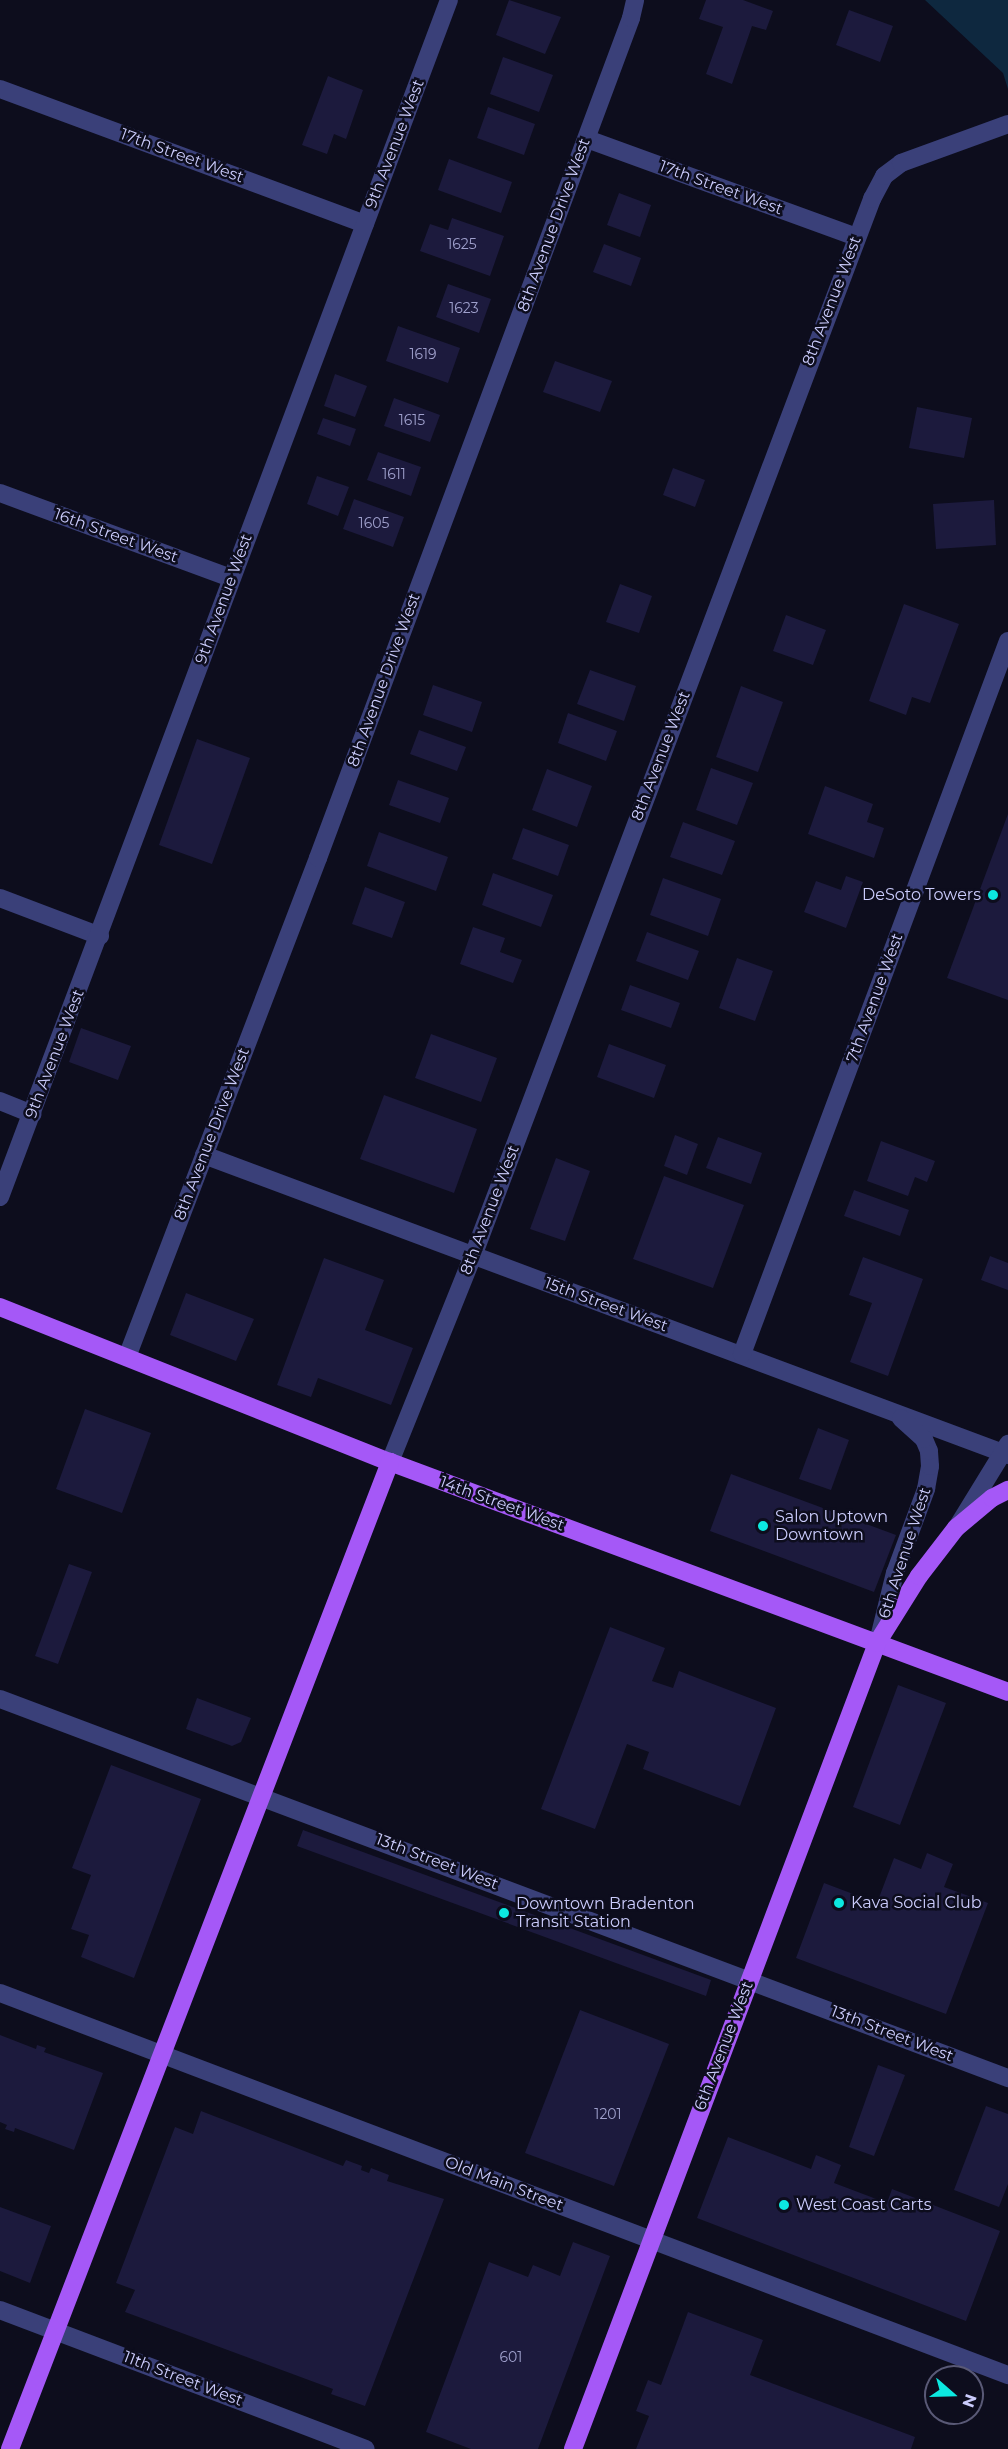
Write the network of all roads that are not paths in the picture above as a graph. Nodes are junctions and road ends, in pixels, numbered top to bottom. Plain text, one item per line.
1 (449, 0) edge
2 (635, 0) edge
3 (0, 89) edge
4 (1008, 124) edge
5 (586, 139) junction
6 (365, 224) junction
7 (856, 237) junction
8 (0, 493) edge
9 (231, 578) junction
10 (1008, 641) edge
11 (0, 898) edge
12 (100, 936) junction
13 (0, 1101) edge
14 (33, 1114) junction
15 (204, 1155) junction
16 (0, 1197) edge
17 (473, 1256) junction
18 (0, 1307) edge
19 (742, 1354) junction
20 (127, 1357) junction
21 (887, 1408) junction
22 (1006, 1450) edge
23 (390, 1462) junction
24 (1008, 1490) edge
25 (956, 1528) junction
26 (877, 1643) junction
27 (1008, 1692) edge
28 (0, 1699) edge
29 (262, 1796) junction
30 (749, 1980) junction
31 (0, 1993) edge
32 (162, 2054) junction
33 (1008, 2078) edge
34 (651, 2240) junction
35 (0, 2310) edge
36 (56, 2330) junction
37 (1008, 2375) edge
38 (10, 2449) edge
39 (365, 2449) edge
40 (573, 2449) edge

1 - 6 street, 9th Avenue West
2 - 5 street, 8th Avenue Drive West
3 - 6 street, 17th Street West
4 - 7 street, 8th Avenue West
5 - 7 street, 17th Street West
5 - 15 street, 8th Avenue Drive West
6 - 9 street, 9th Avenue West
7 - 17 street, 8th Avenue West
8 - 9 street, 16th Street West
9 - 12 street, 9th Avenue West
10 - 19 street, 7th Avenue West
11 - 12 street
12 - 14 street, 9th Avenue West
13 - 14 street
14 - 16 street, 9th Avenue West
15 - 17 street, 15th Street West
15 - 20 street, 8th Avenue Drive West
17 - 19 street, 15th Street West
17 - 23 street, 8th Avenue West
18 - 20 main road, 14th Street West
19 - 21 street, 15th Street West
20 - 23 main road, 14th Street West
21 - 22 street, 15th Street West
21 - 26 street, 6th Avenue West
22 - 25 street, 6th Avenue West
23 - 26 main road, 14th Street West
23 - 29 main road
24 - 25 main road, 6th Avenue West
25 - 26 main road, 6th Avenue West
26 - 27 main road, 14th Street West
26 - 30 main road, 6th Avenue West
28 - 29 street, 13th Street West
29 - 30 street, 13th Street West
29 - 32 main road
30 - 33 street, 13th Street West
30 - 34 main road, 6th Avenue West
31 - 32 street, Old Main Street
32 - 34 street, Old Main Street
32 - 36 main road
34 - 37 street, Old Main Street
34 - 40 main road, 6th Avenue West
35 - 36 street, 11th Street West
36 - 38 main road
36 - 39 street, 11th Street West

